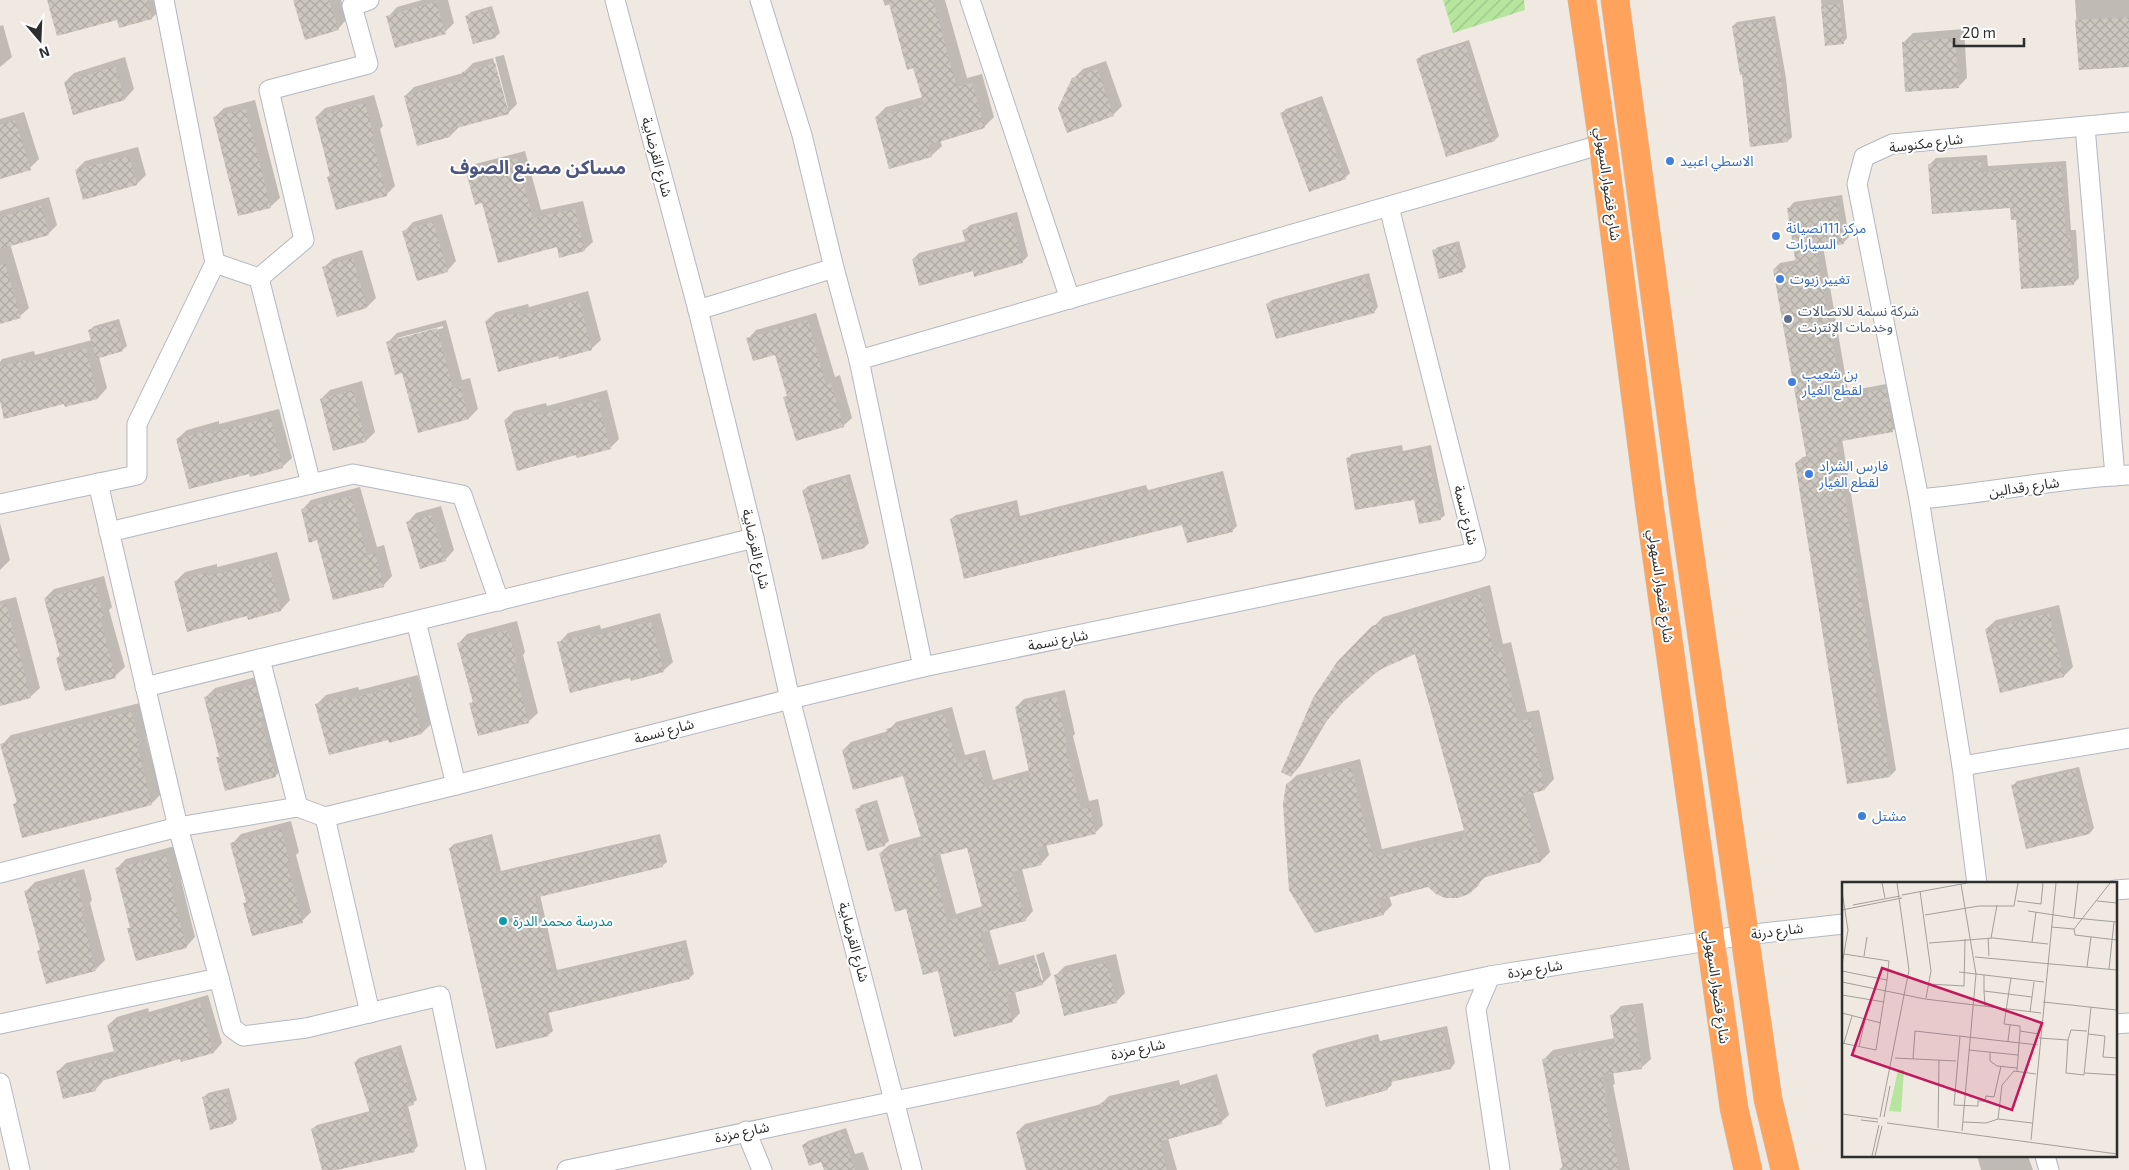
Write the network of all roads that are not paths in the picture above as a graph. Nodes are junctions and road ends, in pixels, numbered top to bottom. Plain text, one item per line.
1 (164, 0) edge
2 (369, 0) edge
3 (615, 0) edge
4 (760, 0) edge
5 (970, 0) edge
6 (1582, 0) edge
7 (1615, 0) edge
8 (2129, 122) edge
9 (2085, 127) junction
10 (1603, 144) junction
11 (1389, 207) junction
12 (215, 263) junction
13 (834, 268) junction
14 (259, 278) junction
15 (1070, 299) junction
16 (698, 310) junction
17 (860, 360) junction
18 (2122, 475) edge
19 (98, 483) junction
20 (311, 484) junction
21 (1919, 499) junction
22 (0, 504) edge
23 (109, 532) junction
24 (754, 538) junction
25 (499, 601) junction
26 (416, 621) junction
27 (260, 659) junction
28 (923, 667) junction
29 (145, 687) junction
30 (790, 699) junction
31 (2129, 738) edge
32 (1962, 766) junction
33 (456, 785) junction
34 (298, 806) junction
35 (325, 817) junction
36 (178, 827) junction
37 (0, 874) edge
38 (1977, 882) edge
39 (2129, 888) edge
40 (2116, 890) edge
41 (1842, 924) edge
42 (1745, 935) junction
43 (1711, 940) junction
44 (1490, 976) junction
45 (219, 978) junction
46 (370, 1012) junction
47 (2129, 1022) edge
48 (0, 1024) edge
49 (2116, 1024) edge
50 (0, 1083) edge
51 (896, 1100) junction
52 (746, 1131) junction
53 (20, 1170) edge
54 (476, 1170) edge
55 (568, 1170) edge
56 (762, 1170) edge
57 (912, 1170) edge
58 (1500, 1170) edge
59 (1748, 1170) edge
60 (1785, 1170) edge

1 - 12 street
2 - 14 street
3 - 16 street, شارع القرضابية
4 - 13 street
5 - 15 street
6 - 10 highway, شارع قضوار السهولي
7 - 42 highway
8 - 9 street, شارع مكنوسة
9 - 18 street
9 - 21 street, شارع مكنوسة
10 - 11 street
10 - 43 highway, شارع قضوار السهولي
11 - 15 street
11 - 28 street, شارع نسمة
12 - 14 street
12 - 19 street
13 - 16 street
13 - 17 street
14 - 20 street
15 - 17 street
16 - 24 street, شارع القرضابية
17 - 28 street
18 - 21 street, شارع رقدالين
19 - 22 street
19 - 23 street
20 - 23 street
20 - 25 street
21 - 32 street, شارع مكنوسة
23 - 29 street
24 - 25 street
24 - 30 street, شارع القرضابية
25 - 26 street
26 - 27 street
26 - 33 street
27 - 29 street
27 - 34 street
28 - 30 street, شارع نسمة
29 - 36 street
30 - 33 street, شارع نسمة
30 - 51 street, شارع القرضابية
31 - 32 street
32 - 38 street, شارع مكنوسة
33 - 35 street, شارع نسمة
34 - 35 street
34 - 36 street
35 - 46 street
36 - 37 street
36 - 45 street
39 - 40 street
41 - 42 street, شارع درنة
42 - 43 street, شارع درنة
42 - 60 highway
43 - 44 street, شارع مزدة
43 - 59 highway, شارع قضوار السهولي
44 - 51 street, شارع مزدة
44 - 58 street
45 - 46 street
45 - 48 street
46 - 54 street
47 - 49 street
50 - 53 street
51 - 52 street, شارع مزدة
51 - 57 street, شارع القرضابية
52 - 55 street, شارع مزدة
52 - 56 street

